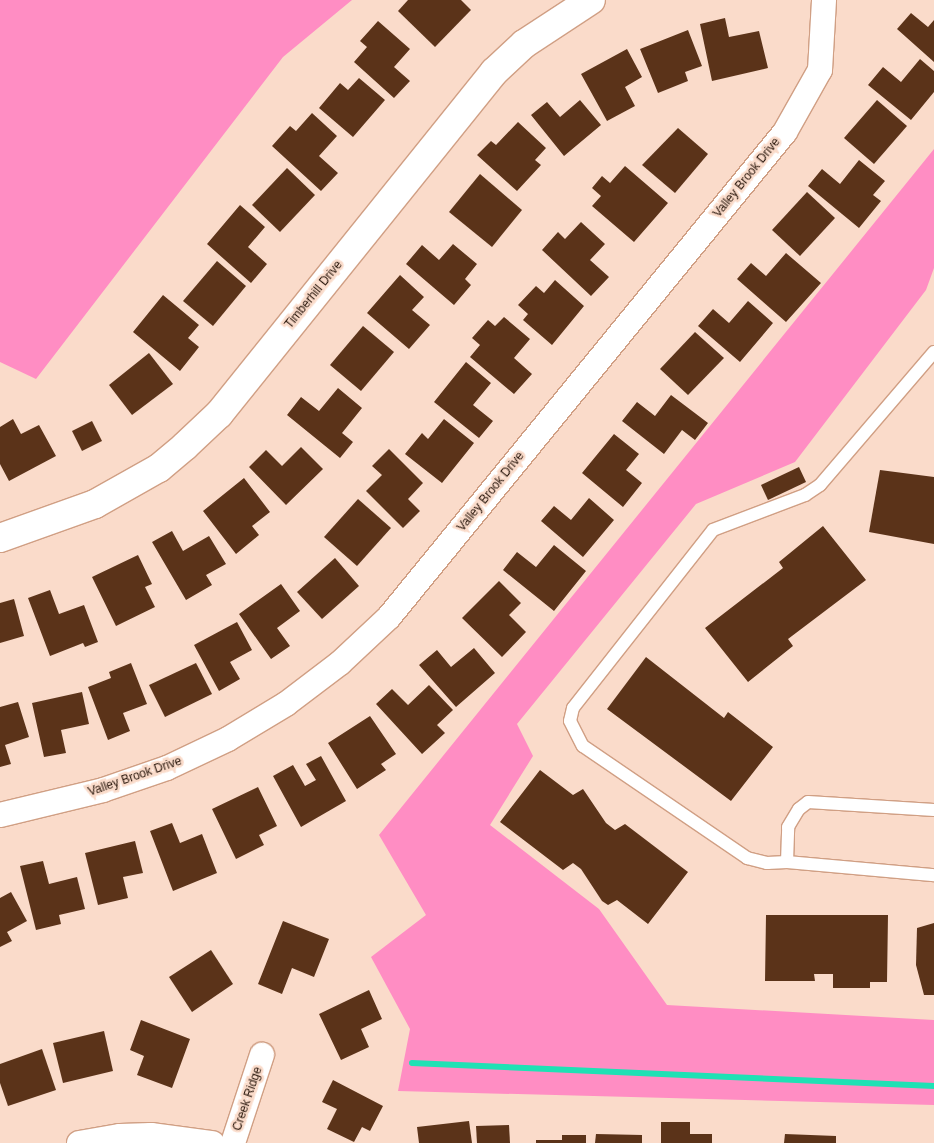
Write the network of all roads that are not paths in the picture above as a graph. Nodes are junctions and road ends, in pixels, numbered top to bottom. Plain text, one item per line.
1 (591, 0) edge
2 (824, 0) edge
3 (934, 352) edge
4 (0, 538) edge
5 (934, 810) edge
6 (0, 815) edge
7 (787, 862) junction
8 (934, 875) edge
9 (262, 1054) dead end
10 (79, 1143) edge
11 (212, 1143) edge
12 (233, 1143) edge

1 - 4 street, Timberhill Drive
2 - 6 street, Valley Brook Drive
3 - 7 lane
5 - 7 lane
7 - 8 lane
9 - 12 street, Creek Ridge
10 - 11 street

